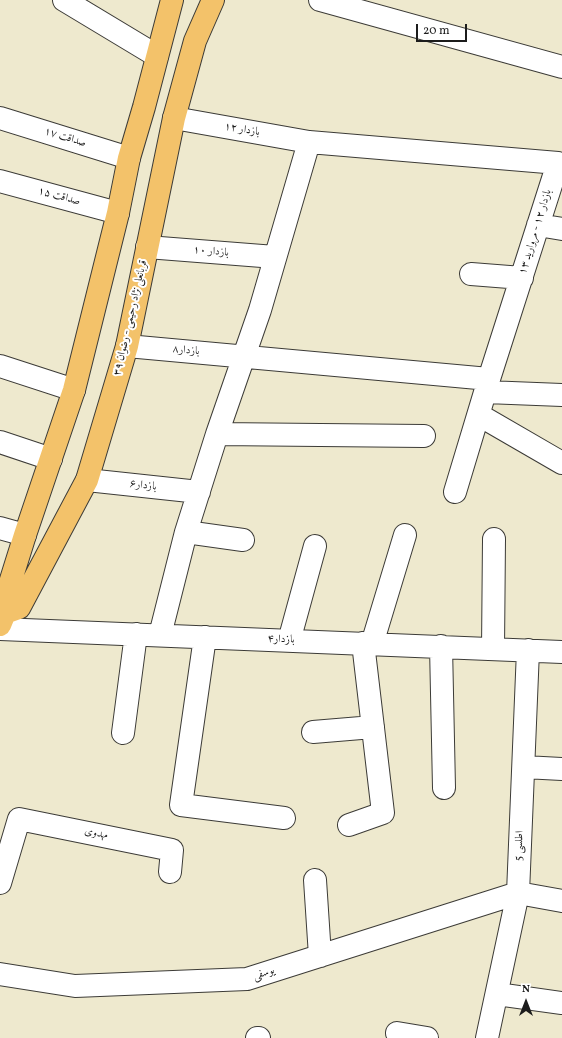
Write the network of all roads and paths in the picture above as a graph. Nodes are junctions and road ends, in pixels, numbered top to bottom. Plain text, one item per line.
1 (64, 0) edge
2 (172, 0) edge
3 (213, 0) edge
4 (320, 0) edge
5 (157, 56) junction
6 (562, 67) edge
7 (0, 118) edge
8 (174, 118) junction
9 (310, 142) junction
10 (129, 158) junction
11 (0, 181) edge
12 (118, 213) junction
13 (538, 225) junction
14 (562, 228) edge
15 (147, 247) junction
16 (275, 257) junction
17 (471, 274) dead end
18 (522, 278) junction
19 (127, 346) junction
20 (244, 356) junction
21 (0, 366) edge
22 (488, 386) junction
23 (74, 390) junction
24 (562, 395) edge
25 (479, 415) junction
26 (217, 434) junction
27 (424, 436) dead end
28 (0, 442) edge
29 (51, 459) junction
30 (562, 463) edge
31 (87, 480) junction
32 (199, 492) junction
33 (455, 492) dead end
34 (0, 528) edge
35 (186, 532) junction
36 (25, 535) junction
37 (405, 535) dead end
38 (494, 539) dead end
39 (243, 540) dead end
40 (315, 546) dead end
41 (2, 622) edge
42 (136, 634) junction
43 (160, 635) junction
44 (205, 637) junction
45 (289, 640) junction
46 (367, 644) junction
47 (441, 646) junction
48 (493, 649) junction
49 (528, 650) junction
50 (562, 652) edge
51 (373, 727) junction
52 (123, 732) dead end
53 (313, 732) dead end
54 (524, 767) junction
55 (562, 769) edge
56 (444, 788) dead end
57 (284, 818) dead end
58 (350, 825) dead end
59 (170, 872) dead end
60 (315, 880) dead end
61 (0, 883) edge
62 (518, 893) junction
63 (562, 901) edge
64 (320, 956) junction
65 (0, 974) edge
66 (497, 994) junction
67 (562, 1003) edge
68 (397, 1033) dead end
69 (427, 1038) edge
70 (487, 1038) edge

1 - 5 street
2 - 5 main road
3 - 8 main road, قربانعلی نژاد رحیمی - رضوان ۳۹
4 - 6 street
5 - 10 main road
7 - 10 street, صداقت ۱۷
8 - 9 street, بازدار ۱۲
8 - 15 main road, قربانعلی نژاد رحیمی - رضوان ۳۹
9 - 13 street, بازدار ۱۲ - مروارید ۱۳
9 - 16 street
10 - 12 main road
11 - 12 street, صداقت ۱۵
12 - 23 main road
13 - 14 street
13 - 18 street, بازدار ۱۲ - مروارید ۱۳
15 - 16 street, بازدار ۱۰
15 - 19 main road, قربانعلی نژاد رحیمی - رضوان ۳۹
16 - 20 street
17 - 18 street
18 - 22 street, بازدار ۱۲ - مروارید ۱۳
19 - 20 street, بازدار۸
19 - 31 main road, قربانعلی نژاد رحیمی - رضوان ۳۹
20 - 22 street, بازدار۸
20 - 26 street
21 - 23 street
22 - 24 street, بازدار۸
22 - 25 street, بازدار ۱۲ - مروارید ۱۳
23 - 29 main road
25 - 30 street
25 - 33 street, بازدار ۱۲ - مروارید ۱۳
26 - 27 street
26 - 32 street
28 - 29 street
29 - 36 main road
31 - 32 street, بازدار۶
31 - 41 main road, قربانعلی نژاد رحیمی - رضوان ۳۹
32 - 35 street
34 - 36 street
35 - 39 street
35 - 43 street
36 - 41 main road
37 - 46 street
38 - 48 street
40 - 45 street
41 - 42 street, بازدار۴
42 - 43 street, بازدار۴
42 - 52 street
43 - 44 street, بازدار۴
44 - 45 street, بازدار۴
44 - 57 street
45 - 46 street, بازدار۴
46 - 47 street, بازدار۴
46 - 51 street
47 - 48 street, بازدار۴
47 - 56 street
48 - 49 street, بازدار۴
49 - 50 street, بازدار۴
49 - 54 street, اطلسی 5
51 - 53 street
51 - 58 street
54 - 55 street
54 - 62 street, اطلسی 5
59 - 61 street, مهدوی
60 - 64 street
62 - 63 street
62 - 64 street, یوسفی
62 - 66 street, اطلسی 5
64 - 65 street, یوسفی
66 - 67 street
66 - 70 street, اطلسی 5
68 - 69 street

